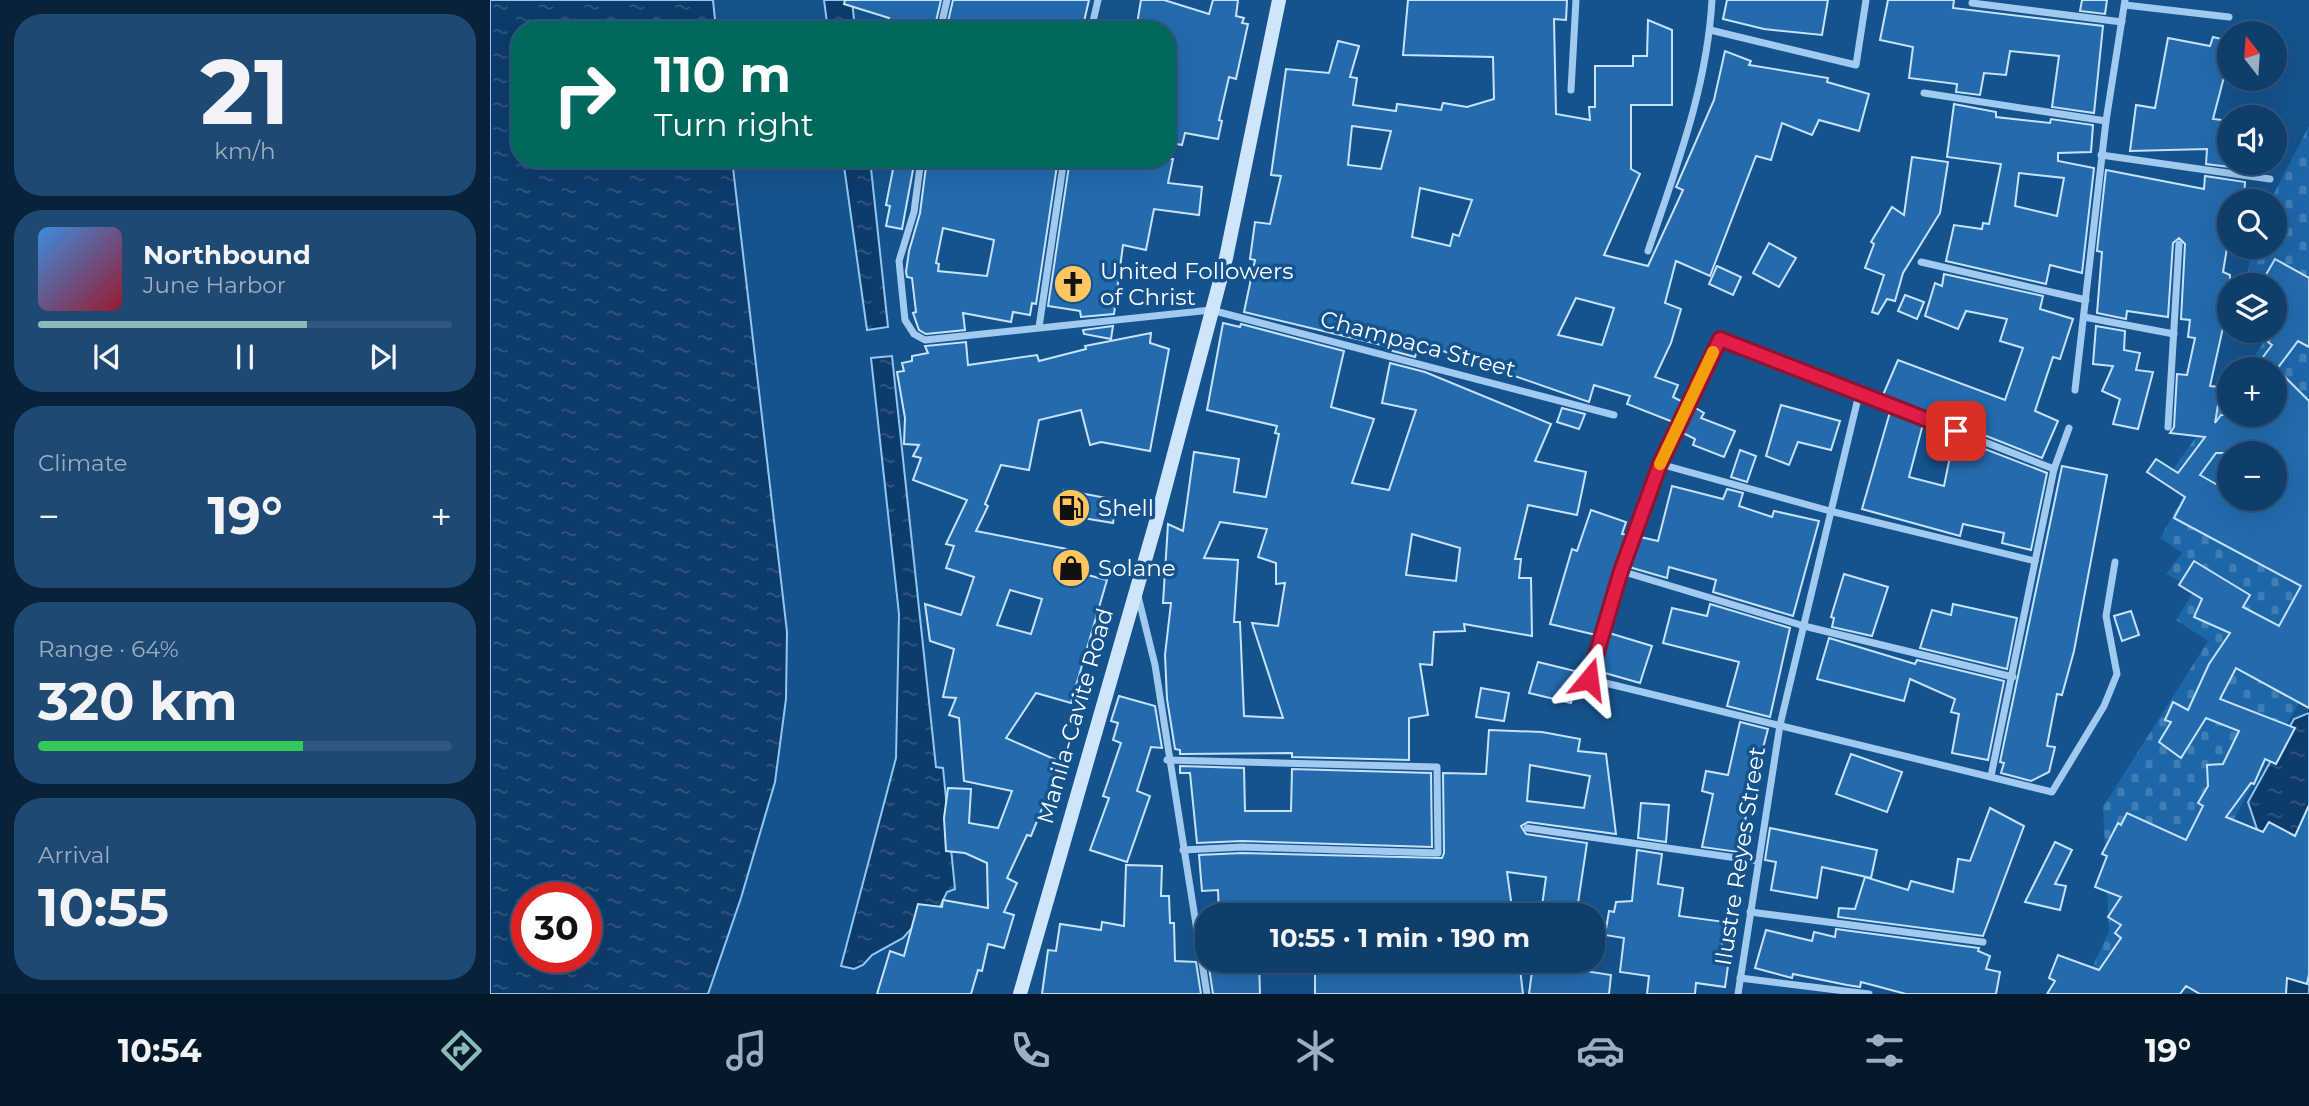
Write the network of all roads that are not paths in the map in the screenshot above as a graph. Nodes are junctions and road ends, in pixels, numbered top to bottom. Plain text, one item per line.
1 (947, 0) edge
2 (1098, 0) edge
3 (1279, 0) edge
4 (1576, 0) edge
5 (1712, 0) edge
6 (1866, 0) edge
7 (1972, 3) dead end
8 (2125, 3) edge
9 (2229, 17) dead end
10 (942, 21) edge
11 (1093, 21) edge
12 (2122, 22) junction
13 (1710, 30) junction
14 (1571, 90) dead end
15 (1924, 93) dead end
16 (2106, 121) junction
17 (2101, 155) junction
18 (920, 168) edge
19 (1063, 168) edge
20 (2270, 179) dead end
21 (2179, 244) dead end
22 (1648, 251) dead end
23 (1921, 261) dead end
24 (2085, 300) junction
25 (1211, 310) junction
26 (2084, 317) junction
27 (1039, 327) junction
28 (2174, 334) junction
29 (2075, 390) dead end
30 (1859, 394) junction
31 (1614, 415) dead end
32 (2168, 427) dead end
33 (2069, 428) dead end
34 (1660, 464) junction
35 (2053, 469) junction
36 (1830, 511) junction
37 (2035, 561) junction
38 (2115, 562) dead end
39 (1621, 571) junction
40 (1135, 586) junction
41 (1804, 626) junction
42 (2013, 677) junction
43 (1780, 725) junction
44 (1167, 760) junction
45 (1991, 776) junction
46 (1527, 828) dead end
47 (1183, 850) junction
48 (1758, 861) junction
49 (1750, 912) junction
50 (1983, 942) dead end
51 (1740, 978) junction
52 (1020, 994) edge
53 (1206, 994) edge
54 (1738, 994) edge
55 (1870, 994) edge

1 - 10 street
2 - 11 street
3 - 25 main road, Manila-Cavite Road
4 - 14 street
5 - 13 street
6 - 13 street
7 - 12 street
8 - 9 street
8 - 12 street
12 - 16 street
13 - 22 street
15 - 16 street
16 - 17 street
17 - 20 street
17 - 24 street
18 - 27 street
19 - 27 street
21 - 28 street
23 - 24 street
24 - 26 street
25 - 27 street
25 - 31 street, Champaca Street
25 - 40 main road, Manila-Cavite Road
26 - 28 street
26 - 29 street
28 - 32 street
30 - 34 street
30 - 35 street
30 - 36 street, Ilustre Reyes Street
33 - 35 street
34 - 36 street
34 - 39 street
35 - 37 street
36 - 37 street
36 - 41 street, Ilustre Reyes Street
37 - 42 street
38 - 45 street
39 - 41 street
39 - 43 street
40 - 44 street
40 - 52 main road, Manila-Cavite Road
41 - 42 street
41 - 43 street, Ilustre Reyes Street
42 - 45 street
43 - 45 street
43 - 48 street, Ilustre Reyes Street
44 - 47 street
44 - 47 street
46 - 48 street
47 - 53 street
48 - 49 street, Ilustre Reyes Street
49 - 50 street
49 - 51 street, Ilustre Reyes Street
51 - 54 street, Ilustre Reyes Street
51 - 55 street

